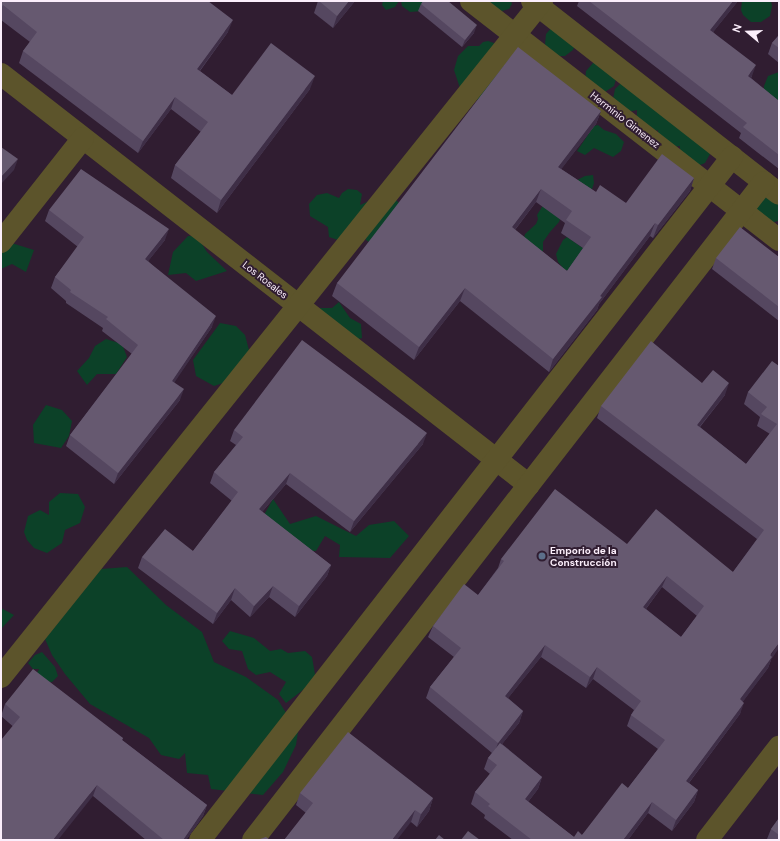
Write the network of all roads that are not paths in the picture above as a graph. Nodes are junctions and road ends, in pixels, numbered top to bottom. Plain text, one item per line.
1 (471, 1) edge
2 (538, 3) edge
3 (515, 35) junction
4 (1, 74) edge
5 (83, 138) junction
6 (732, 158) junction
7 (710, 186) junction
8 (771, 188) edge
9 (742, 211) junction
10 (779, 240) edge
11 (1, 242) edge
12 (297, 305) junction
13 (496, 460) junction
14 (529, 485) junction
15 (1, 677) edge
16 (779, 747) edge
17 (716, 837) edge
18 (200, 840) edge
19 (253, 840) edge

1 - 3 street, Herminio Gimenez
2 - 3 street
2 - 6 street
3 - 7 street, Herminio Gimenez
3 - 12 street
4 - 5 street, Los Rosales
5 - 11 street
5 - 12 street, Los Rosales
6 - 7 street
6 - 8 street
7 - 9 street, Herminio Gimenez
7 - 13 street
8 - 9 street
9 - 10 street, Herminio Gimenez
9 - 14 street
12 - 13 street, Los Rosales
12 - 15 street
13 - 14 street, Los Rosales
13 - 18 street
14 - 19 street
16 - 17 street

